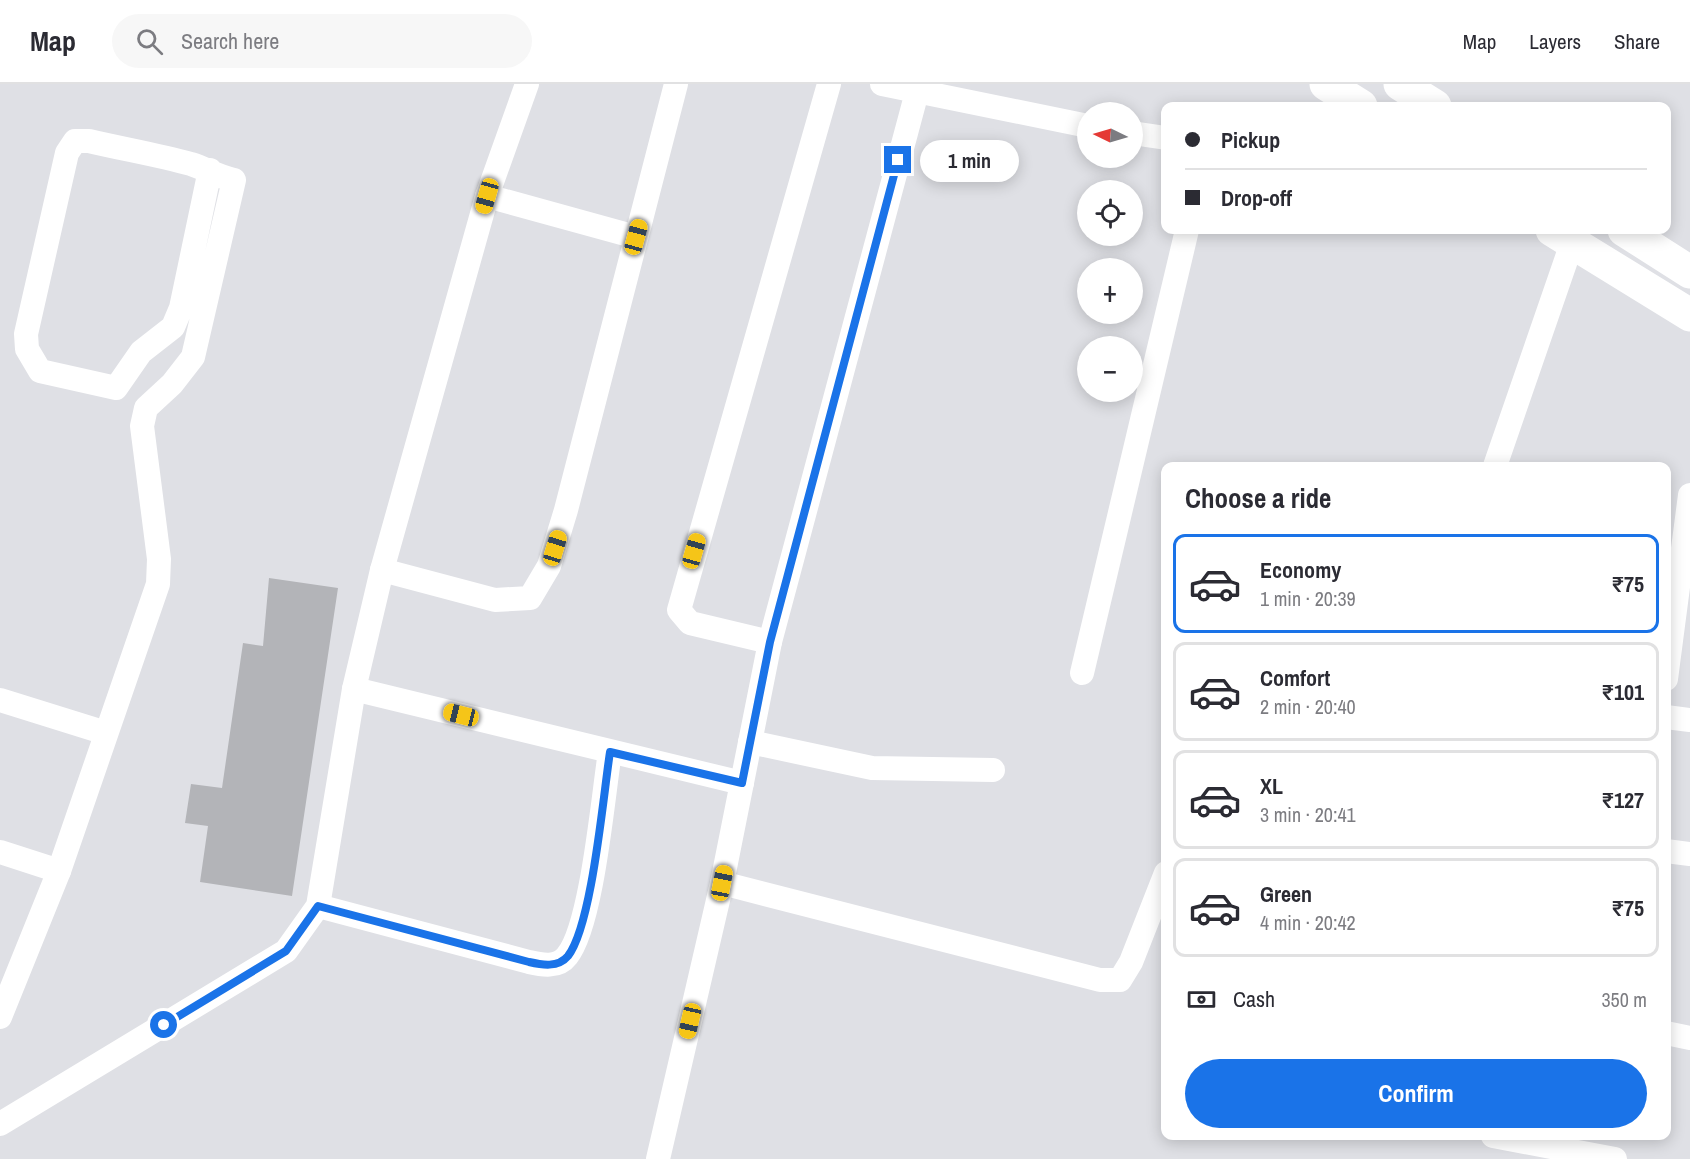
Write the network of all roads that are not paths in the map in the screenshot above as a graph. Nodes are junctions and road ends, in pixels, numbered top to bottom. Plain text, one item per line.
1 (527, 84) edge
2 (676, 84) edge
3 (829, 84) edge
4 (882, 84) edge
5 (1400, 84) edge
6 (917, 92) junction
7 (1327, 93) edge
8 (1351, 102) edge
9 (1429, 102) edge
10 (1077, 124) edge
11 (1143, 135) edge
12 (1161, 137) edge
13 (210, 170) junction
14 (487, 196) junction
15 (1187, 234) edge
16 (1630, 234) edge
17 (1562, 236) edge
18 (636, 237) junction
19 (1690, 272) edge
20 (1690, 315) edge
21 (1497, 462) edge
22 (1690, 495) edge
23 (1686, 562) edge
24 (382, 570) junction
25 (770, 642) junction
26 (1671, 650) edge
27 (1082, 673) dead end
28 (354, 689) junction
29 (0, 700) edge
30 (1671, 718) edge
31 (1690, 720) edge
32 (106, 733) junction
33 (750, 742) junction
34 (610, 752) junction
35 (993, 770) dead end
36 (742, 783) junction
37 (0, 852) edge
38 (1671, 852) edge
39 (1690, 854) edge
40 (59, 871) junction
41 (722, 883) junction
42 (1161, 886) edge
43 (318, 906) junction
44 (6, 986) edge
45 (0, 1017) edge
46 (1671, 1034) edge
47 (1690, 1038) edge
48 (0, 1124) edge
49 (1525, 1140) edge
50 (1604, 1150) edge
51 (658, 1159) edge

1 - 14 street
2 - 18 street
3 - 25 street
4 - 6 street
5 - 9 main road
6 - 10 street
6 - 25 street
7 - 8 main road
11 - 12 street
13 - 13 street
13 - 32 street
14 - 18 street
14 - 24 street
15 - 27 street
16 - 19 main road
17 - 20 main road
17 - 21 street
18 - 24 street
22 - 23 street
23 - 26 street
24 - 28 street
25 - 33 street
28 - 34 street
28 - 43 street
29 - 32 street
30 - 31 street
32 - 40 street
33 - 35 street
33 - 36 street
34 - 36 street
34 - 43 street
36 - 41 street
37 - 40 street
38 - 39 street
40 - 44 street
41 - 42 street
41 - 51 street
43 - 48 street
44 - 45 street
46 - 47 street
49 - 50 street

